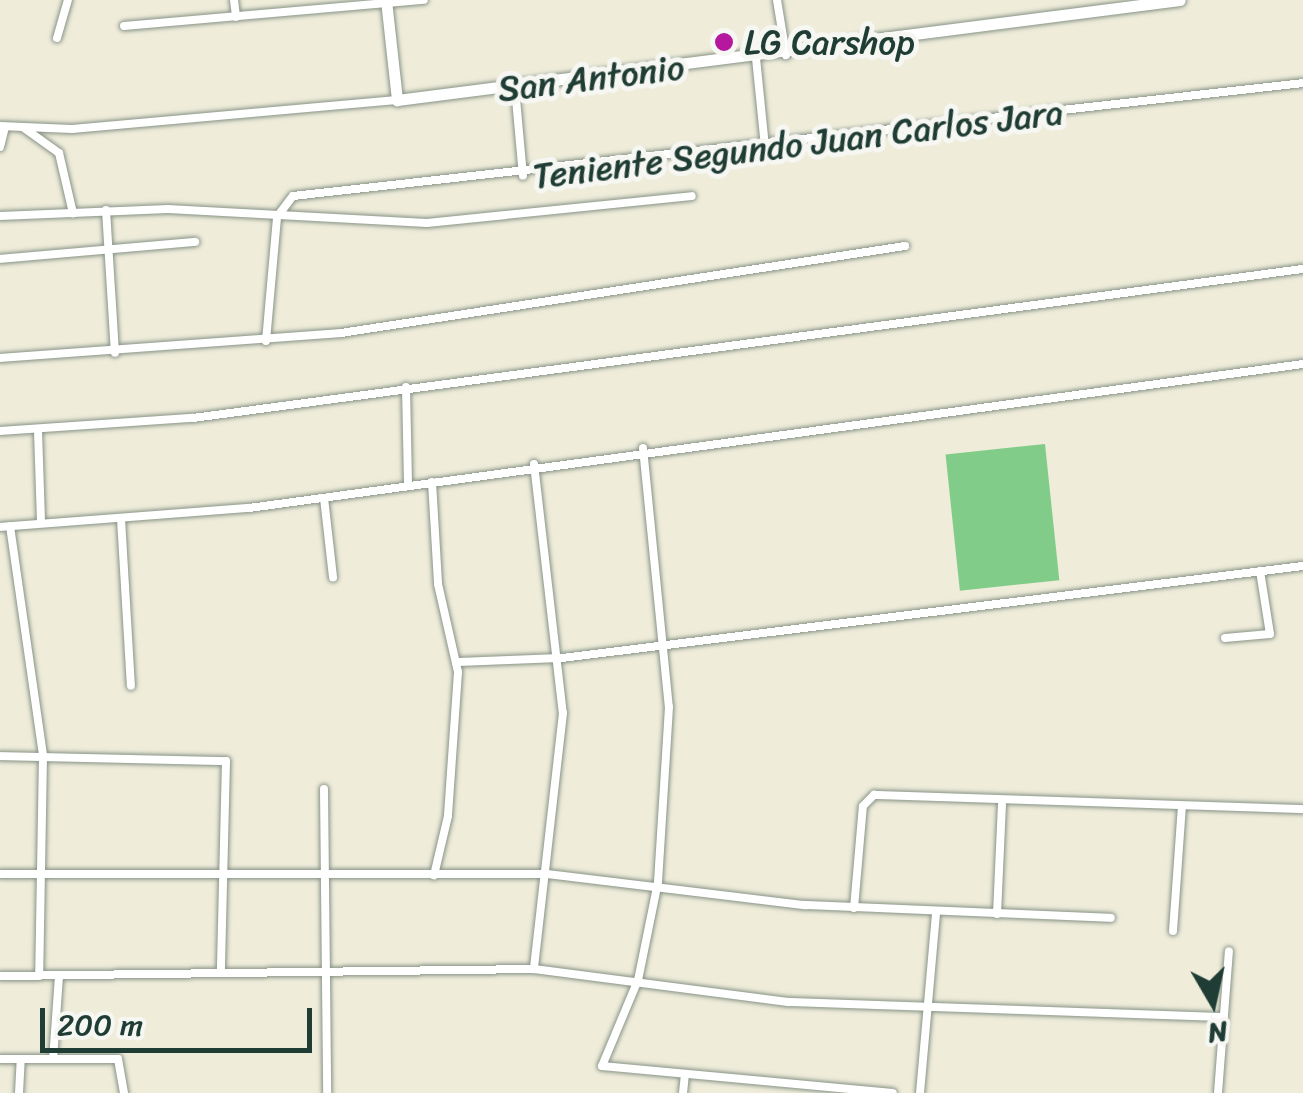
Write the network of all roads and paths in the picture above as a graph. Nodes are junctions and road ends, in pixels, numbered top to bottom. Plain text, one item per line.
1 (68, 0) edge
2 (234, 0) edge
3 (424, 0) edge
4 (777, 0) edge
5 (1180, 0) edge
6 (386, 2) edge
7 (236, 17) junction
8 (124, 26) dead end
9 (57, 38) dead end
10 (786, 55) junction
11 (756, 58) junction
12 (1303, 82) edge
13 (515, 88) junction
14 (396, 100) junction
15 (3, 127) edge
16 (24, 128) junction
17 (766, 147) junction
18 (0, 148) edge
19 (523, 176) junction
20 (692, 196) dead end
21 (106, 210) junction
22 (74, 213) junction
23 (0, 216) edge
24 (278, 217) junction
25 (195, 242) dead end
26 (905, 246) dead end
27 (110, 253) junction
28 (0, 260) edge
29 (1303, 269) edge
30 (266, 341) junction
31 (115, 352) junction
32 (0, 358) edge
33 (1303, 364) edge
34 (406, 388) junction
35 (38, 431) junction
36 (0, 432) edge
37 (643, 448) junction
38 (534, 464) junction
39 (432, 482) junction
40 (408, 486) junction
41 (324, 498) junction
42 (120, 519) junction
43 (41, 523) junction
44 (5, 526) edge
45 (1303, 566) edge
46 (1260, 571) junction
47 (334, 577) dead end
48 (1225, 638) dead end
49 (664, 642) junction
50 (562, 658) junction
51 (456, 662) junction
52 (131, 686) dead end
53 (0, 756) edge
54 (43, 756) junction
55 (324, 789) dead end
56 (1002, 804) junction
57 (1182, 806) junction
58 (1303, 809) edge
59 (41, 873) junction
60 (0, 874) edge
61 (224, 874) junction
62 (548, 874) junction
63 (434, 875) junction
64 (329, 876) junction
65 (658, 882) junction
66 (854, 908) junction
67 (936, 912) junction
68 (997, 914) junction
69 (1111, 918) dead end
70 (1172, 931) dead end
71 (1229, 951) dead end
72 (534, 969) junction
73 (221, 972) junction
74 (331, 974) junction
75 (0, 976) edge
76 (39, 976) junction
77 (59, 976) junction
78 (638, 980) junction
79 (928, 1007) junction
80 (1224, 1017) junction
81 (0, 1059) edge
82 (21, 1059) junction
83 (53, 1059) junction
84 (685, 1075) junction
85 (766, 1089) edge
86 (19, 1093) edge
87 (124, 1093) edge
88 (327, 1093) edge
89 (683, 1093) edge
90 (892, 1093) edge
91 (920, 1093) edge
92 (1218, 1093) edge

1 - 9 street
2 - 7 street
3 - 6 street
4 - 10 street
5 - 10 street, San Antonio
6 - 7 street
6 - 14 street
7 - 8 street
10 - 11 street, San Antonio
11 - 13 street, San Antonio
11 - 17 street
12 - 17 street, Teniente Segundo Juan Carlos Jara
13 - 14 street, San Antonio
13 - 19 street
14 - 16 street, San Antonio
15 - 16 street, San Antonio
15 - 18 street
16 - 22 street
17 - 19 street, Teniente Segundo Juan Carlos Jara
19 - 24 street, Teniente Segundo Juan Carlos Jara
20 - 24 street
21 - 22 street
21 - 24 street
21 - 27 street
22 - 23 street
24 - 30 street
25 - 27 street
26 - 30 street
27 - 28 street
27 - 31 street
29 - 34 street
30 - 31 street
31 - 32 street
33 - 37 street
34 - 35 street
34 - 40 street
35 - 36 street
35 - 43 street
37 - 38 street
37 - 49 street
38 - 39 street
38 - 50 street
39 - 40 street
39 - 51 street
40 - 41 street
41 - 42 street
41 - 47 street
42 - 43 street
42 - 52 street
43 - 44 street
44 - 54 street
45 - 46 street
46 - 48 street
46 - 49 street
49 - 50 street
49 - 65 street
50 - 51 street
50 - 62 street
51 - 63 street
53 - 54 street
54 - 59 street
54 - 61 street
55 - 64 street
56 - 57 street
56 - 66 street
56 - 68 street
57 - 58 street
57 - 70 street
59 - 60 street
59 - 61 street
59 - 76 street
61 - 64 street
61 - 73 street
62 - 63 street
62 - 65 street
62 - 72 street
63 - 64 street
64 - 74 street
65 - 66 street
65 - 78 street
66 - 67 street
67 - 68 street
67 - 79 street
68 - 69 street
71 - 80 street
72 - 74 street
72 - 78 street
73 - 74 street
73 - 77 street
74 - 88 street
75 - 76 street
76 - 77 street
77 - 83 street
78 - 79 street
78 - 84 street
79 - 80 street
79 - 91 street
80 - 92 street
81 - 82 street
82 - 83 street
82 - 86 street
83 - 87 street
84 - 85 street
84 - 89 street
85 - 90 street

